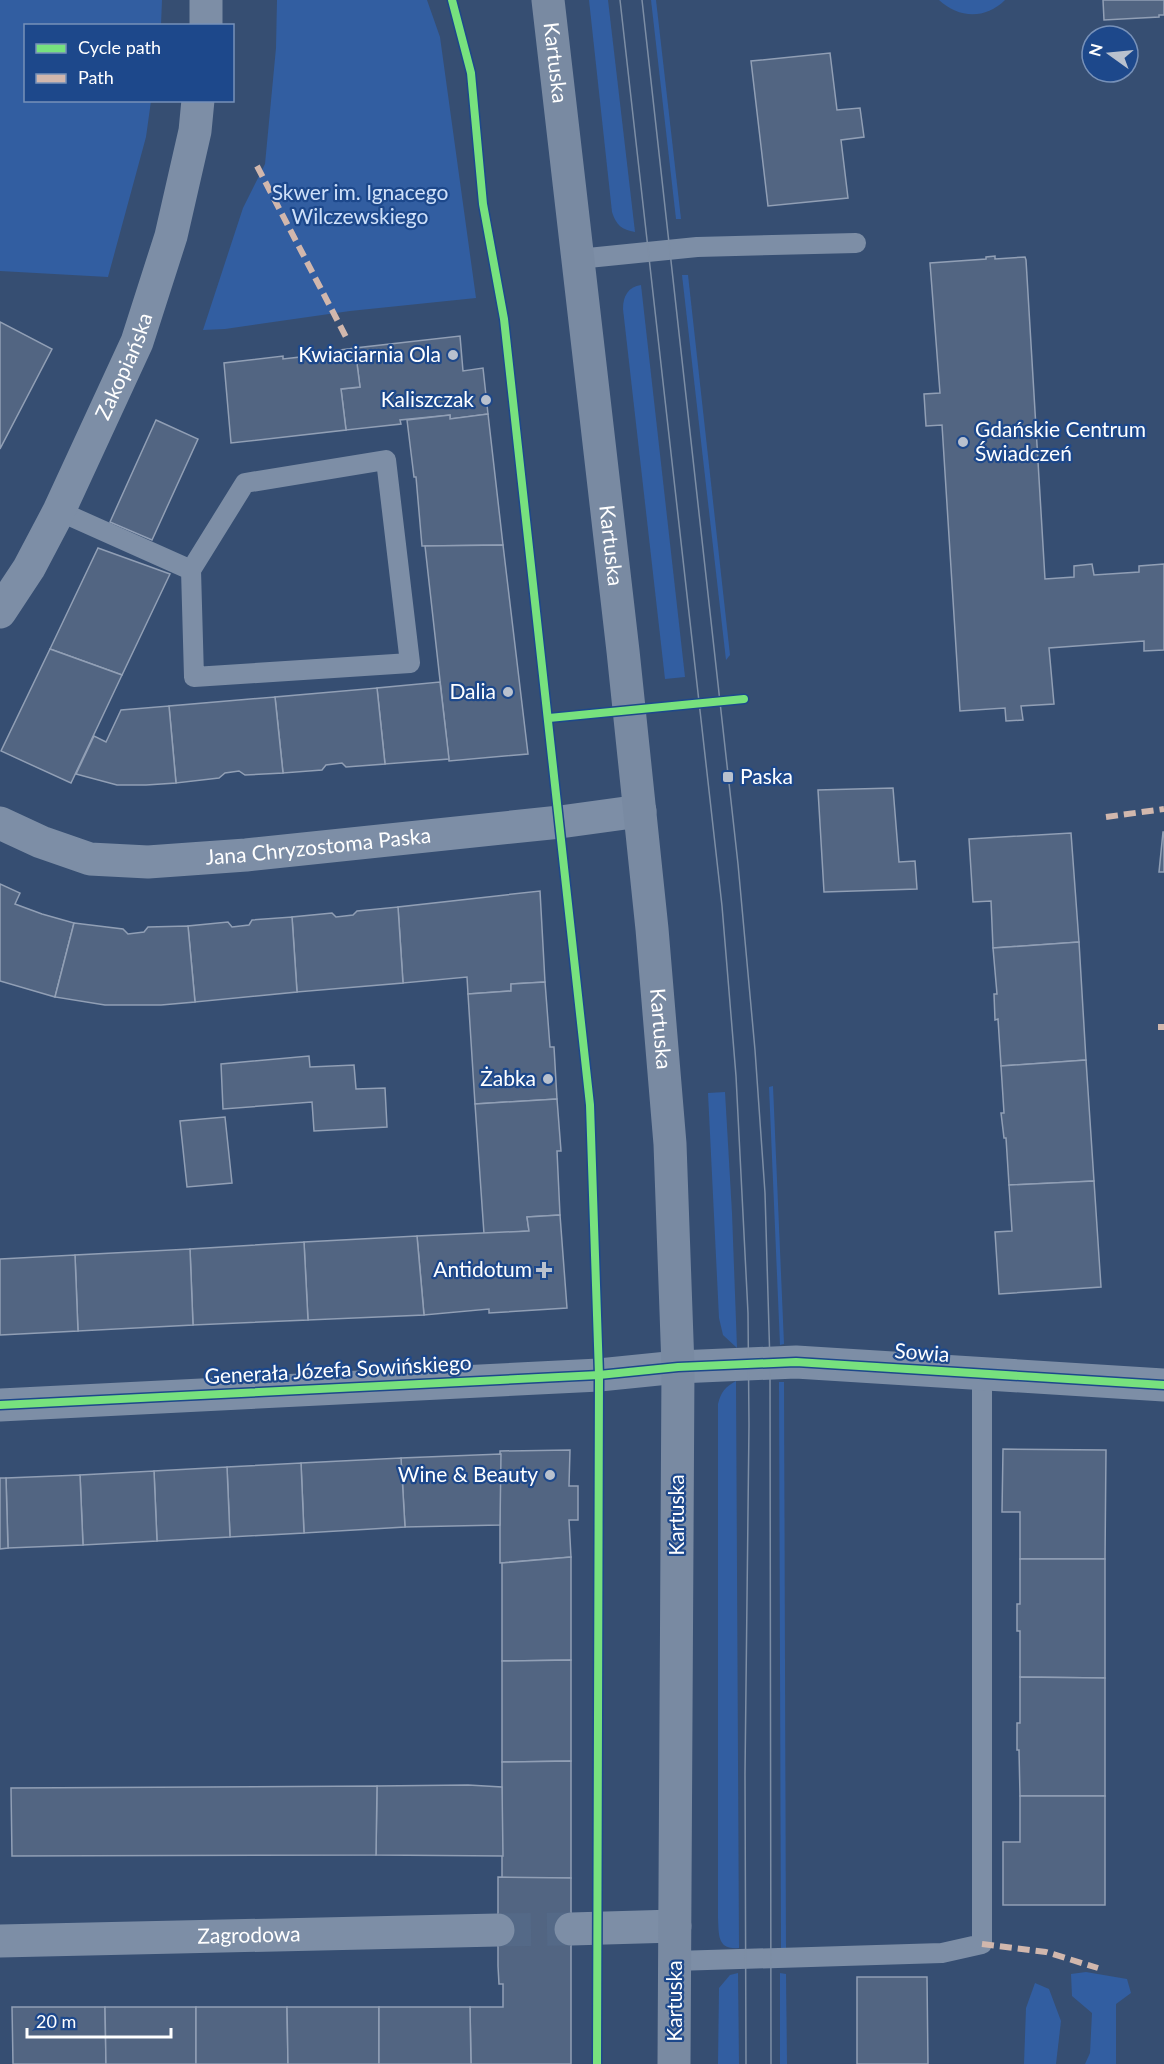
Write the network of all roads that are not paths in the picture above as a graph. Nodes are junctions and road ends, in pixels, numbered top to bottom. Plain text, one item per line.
1 (206, 0) edge
2 (548, 0) edge
3 (206, 24) edge
4 (198, 102) edge
5 (856, 243) dead end
6 (578, 260) junction
7 (59, 511) junction
8 (191, 570) junction
9 (0, 612) edge
10 (640, 811) junction
11 (0, 823) edge
12 (678, 1367) junction
13 (982, 1375) junction
14 (1164, 1385) edge
15 (0, 1405) edge
16 (675, 1926) junction
17 (571, 1929) tunnel mouth
18 (498, 1930) tunnel mouth
19 (0, 1941) edge
20 (675, 1961) junction
21 (675, 2064) edge

1 - 3 street
2 - 6 main road, Kartuska
4 - 7 street, Zakopiańska
5 - 6 lane
6 - 10 main road, Kartuska
7 - 8 lane
7 - 9 street, Zakopiańska
8 - 8 lane
10 - 11 street, Jana Chryzostoma Paska
10 - 12 main road, Kartuska
12 - 13 street, Sowia
12 - 15 street, Generała Józefa Sowińskiego
12 - 16 main road, Kartuska
13 - 14 street, Sowia
13 - 20 lane
16 - 17 street
16 - 20 main road, Kartuska
18 - 19 street, Zagrodowa
20 - 21 main road, Kartuska

